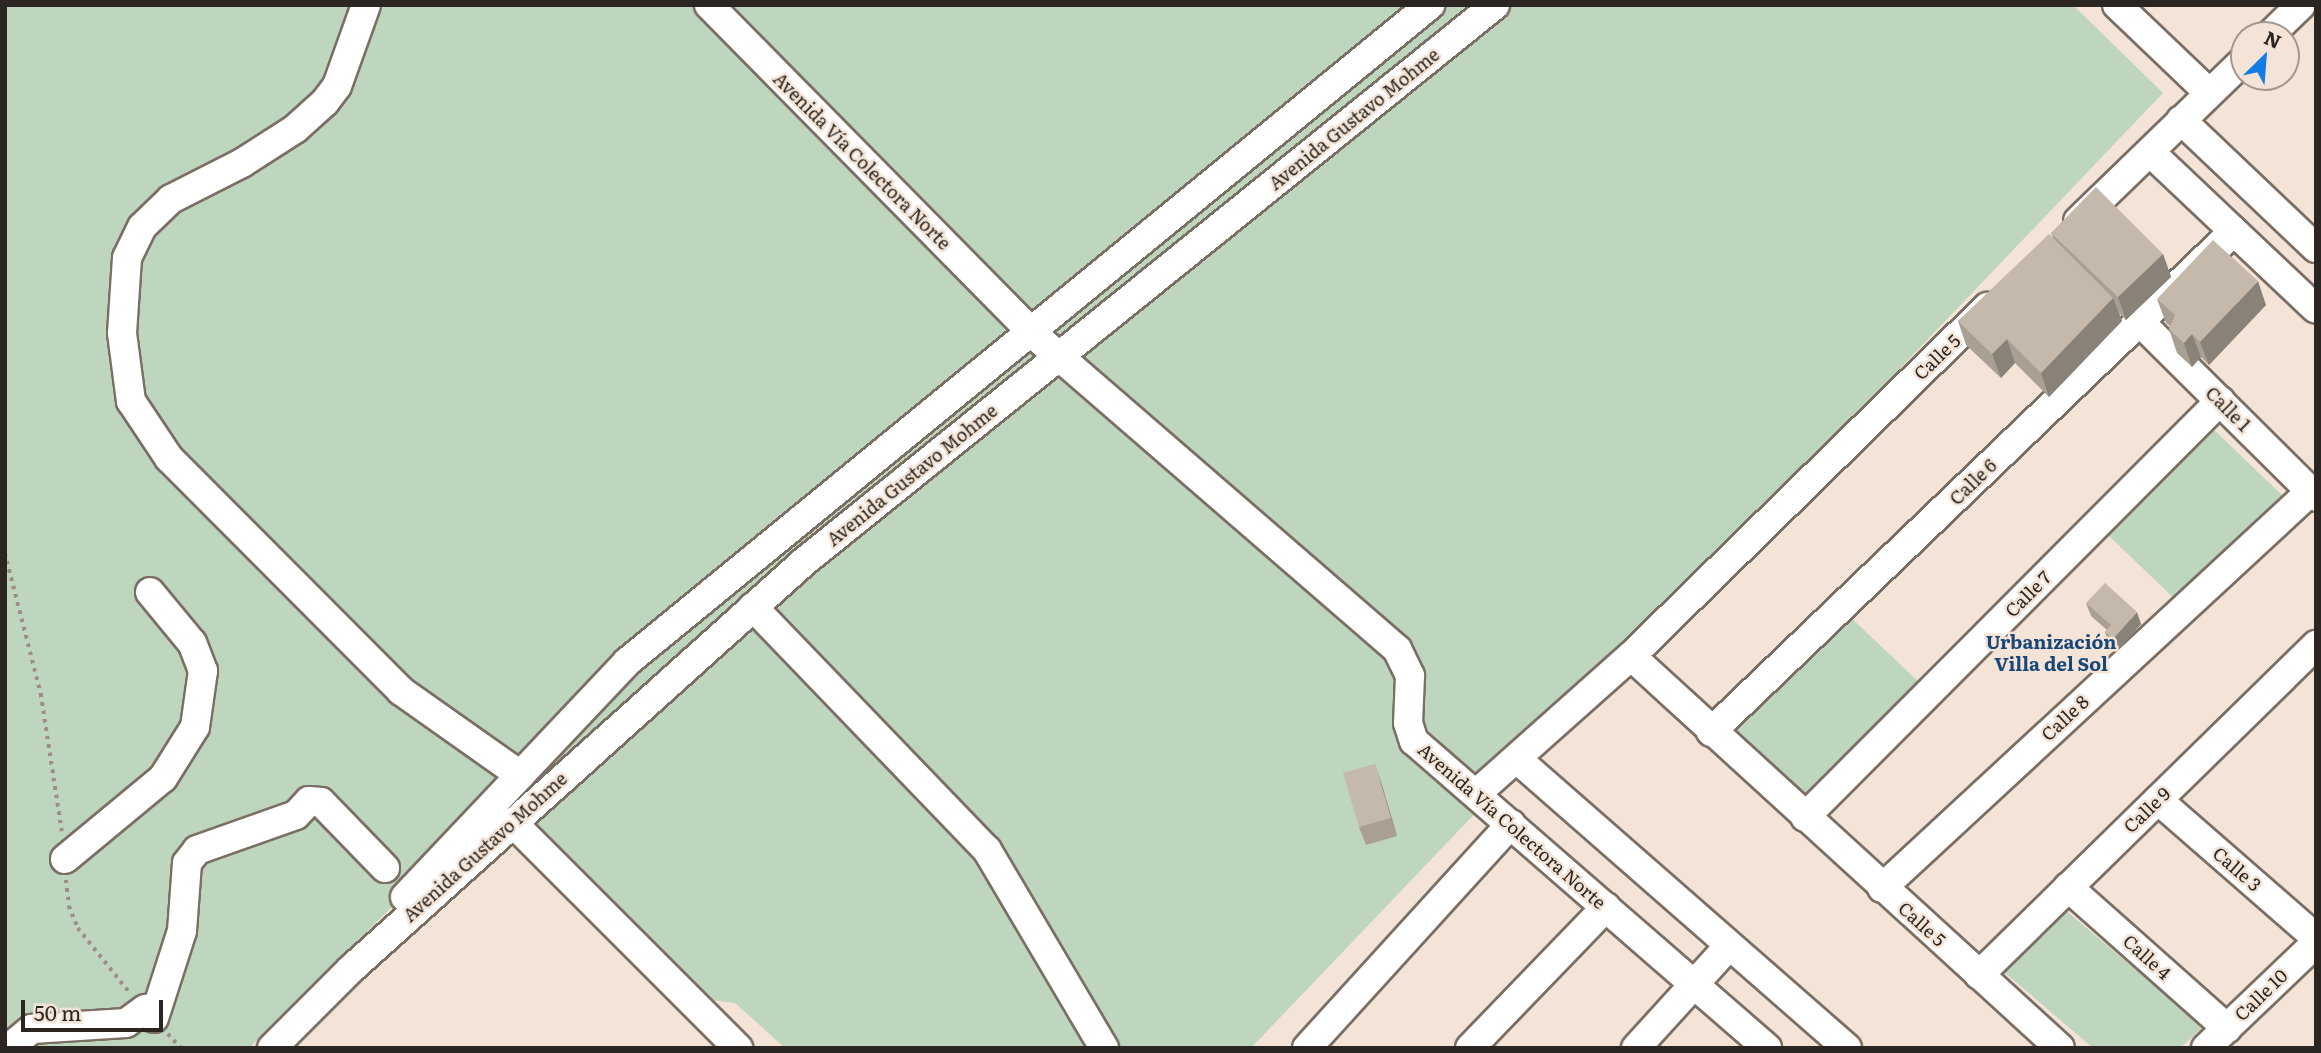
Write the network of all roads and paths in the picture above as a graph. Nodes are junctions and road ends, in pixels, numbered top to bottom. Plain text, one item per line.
1 (366, 5) edge
2 (709, 5) edge
3 (1430, 5) edge
4 (1495, 5) edge
5 (2117, 5) edge
6 (2301, 5) edge
7 (2284, 21) edge
8 (2230, 73) edge
9 (2209, 93) junction
10 (2181, 120) junction
11 (2150, 152) junction
12 (2234, 232) junction
13 (2062, 236) edge
14 (2316, 248) edge
15 (2012, 285) edge
16 (2316, 309) edge
17 (2140, 322) junction
18 (1024, 325) junction
19 (1059, 356) junction
20 (2220, 401) junction
21 (2313, 494) edge
22 (5, 553) edge
23 (150, 592) dead end
24 (753, 607) junction
25 (2314, 650) edge
26 (1631, 656) junction
27 (1711, 732) junction
28 (1518, 760) junction
29 (520, 775) junction
30 (1476, 794) junction
31 (2158, 800) junction
32 (1805, 817) junction
33 (512, 822) junction
34 (1511, 824) junction
35 (65, 859) junction
36 (385, 868) dead end
37 (2068, 887) junction
38 (1882, 888) junction
39 (1606, 907) junction
40 (2316, 940) edge
41 (1728, 947) junction
42 (351, 969) junction
43 (1979, 975) junction
44 (1695, 983) junction
45 (150, 1014) junction
46 (2227, 1028) junction
47 (1834, 1044) edge
48 (9, 1048) edge
49 (181, 1048) edge
50 (272, 1048) edge
51 (738, 1048) edge
52 (1104, 1048) edge
53 (1307, 1048) edge
54 (1470, 1048) edge
55 (1636, 1048) edge
56 (1767, 1048) edge
57 (2060, 1048) edge
58 (2206, 1048) edge

1 - 29 street
2 - 18 street, Avenida Vía Colectora Norte
3 - 18 street, Avenida Gustavo Mohme
4 - 19 street, Avenida Gustavo Mohme
5 - 9 street
6 - 7 street
8 - 9 street
9 - 10 street
10 - 11 street
10 - 14 street
11 - 12 street
11 - 13 street
12 - 16 street
12 - 17 street, Calle 6
15 - 26 street, Calle 5
17 - 20 street, Calle 1
17 - 27 street, Calle 6
18 - 19 street, Avenida Vía Colectora Norte
18 - 29 street, Avenida Gustavo Mohme
19 - 24 street, Avenida Gustavo Mohme
19 - 30 street, Avenida Vía Colectora Norte
20 - 21 street, Calle 1
20 - 32 street, Calle 7
21 - 38 street, Calle 8
22 - 35 path
23 - 35 street
24 - 33 street, Avenida Gustavo Mohme
24 - 52 street
25 - 31 street, Calle 9
26 - 27 street, Calle 5
26 - 28 street, Calle 5
27 - 32 street, Calle 5
28 - 30 street, Calle 5
28 - 41 street
29 - 42 street, Avenida Gustavo Mohme
30 - 34 street, Avenida Vía Colectora Norte
31 - 37 street, Calle 9
31 - 40 street, Calle 3
32 - 38 street, Calle 5
33 - 42 street, Avenida Gustavo Mohme
33 - 51 street
34 - 39 street, Avenida Vía Colectora Norte
34 - 53 street
35 - 45 path
36 - 45 street
37 - 43 street, Calle 9
37 - 46 street, Calle 4
38 - 43 street, Calle 5
39 - 44 street, Avenida Vía Colectora Norte
39 - 54 street
40 - 46 street, Calle 10
41 - 44 street
41 - 47 street
42 - 50 street, Avenida Gustavo Mohme
43 - 57 street, Calle 5
44 - 55 street
44 - 56 street, Avenida Vía Colectora Norte
45 - 48 street
45 - 49 path
46 - 58 street, Calle 10

